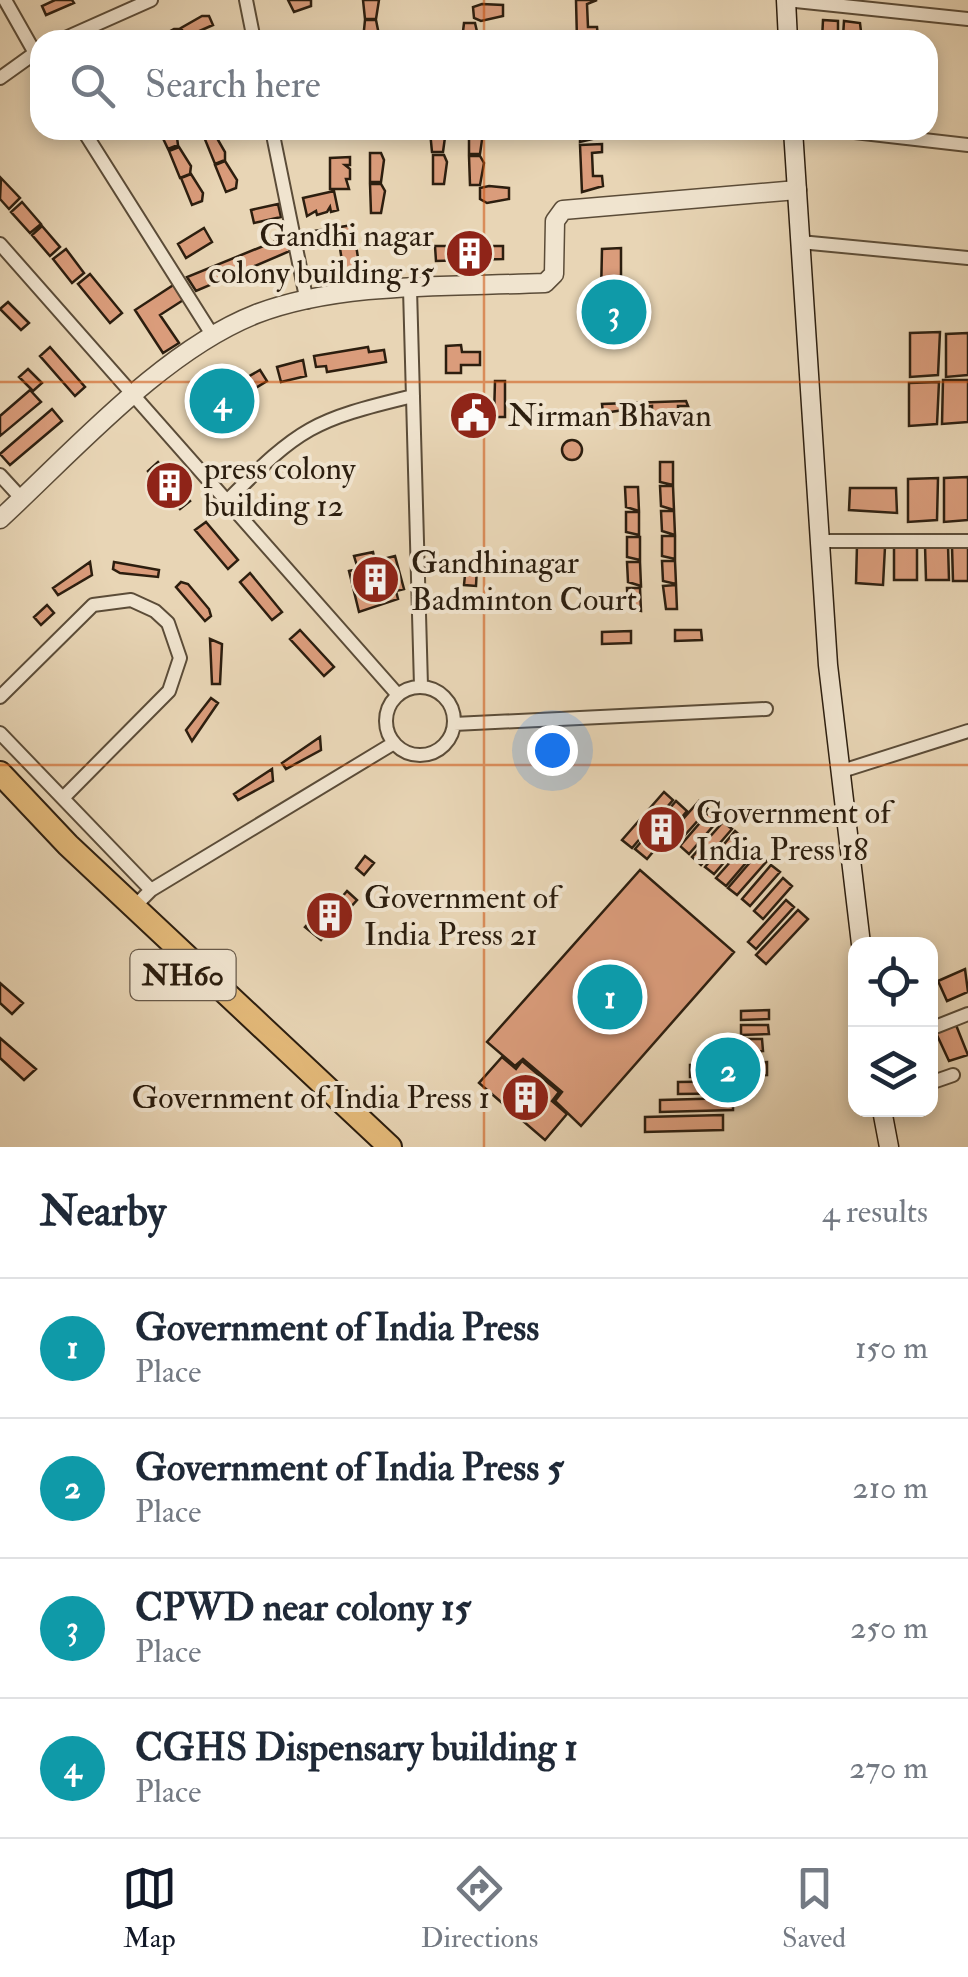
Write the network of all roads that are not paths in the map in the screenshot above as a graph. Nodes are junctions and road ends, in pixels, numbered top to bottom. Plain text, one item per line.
1 (6, 0) edge
2 (151, 0) edge
3 (246, 0) edge
4 (786, 0) edge
5 (968, 19) edge
6 (84, 30) edge
7 (252, 30) edge
8 (788, 30) edge
9 (30, 41) edge
10 (30, 60) edge
11 (0, 78) edge
12 (90, 140) edge
13 (274, 140) edge
14 (794, 140) edge
15 (931, 140) edge
16 (968, 144) edge
17 (797, 190) junction
18 (800, 242) junction
19 (0, 244) edge
20 (968, 258) edge
21 (410, 289) junction
22 (307, 302) junction
23 (213, 336) junction
24 (136, 396) junction
25 (413, 396) junction
26 (0, 475) edge
27 (22, 499) junction
28 (228, 500) junction
29 (0, 519) edge
30 (968, 540) edge
31 (820, 541) junction
32 (422, 686) junction
33 (398, 695) junction
34 (0, 697) edge
35 (766, 709) dead end
36 (454, 724) junction
37 (968, 731) edge
38 (0, 732) edge
39 (394, 744) junction
40 (839, 772) junction
41 (0, 774) edge
42 (0, 796) edge
43 (63, 798) junction
44 (152, 890) junction
45 (134, 907) junction
46 (860, 937) edge
47 (968, 1014) edge
48 (935, 1027) edge
49 (952, 1076) dead end
50 (938, 1080) edge
51 (883, 1117) edge
52 (372, 1147) edge
53 (390, 1147) edge
54 (889, 1147) edge

1 - 9 street
2 - 6 street
3 - 7 street
4 - 5 street
4 - 8 street
10 - 11 street
12 - 23 street
13 - 22 street
14 - 17 street
15 - 16 street
17 - 18 street
17 - 21 street
18 - 20 street
18 - 31 street
19 - 24 street
21 - 22 street
21 - 25 street
22 - 23 street
23 - 24 street
24 - 27 street
24 - 28 street
25 - 28 street
25 - 32 street
26 - 27 street
27 - 29 street
28 - 33 street
30 - 31 street
31 - 40 street
32 - 33 street
32 - 36 street
33 - 39 street
34 - 43 street
35 - 36 street
36 - 39 street
37 - 40 street
38 - 43 street
39 - 44 street
40 - 46 street
41 - 45 highway, NH60
42 - 52 highway, NH60
43 - 44 street
44 - 45 street
45 - 53 highway
47 - 48 street
49 - 50 street
51 - 54 street

